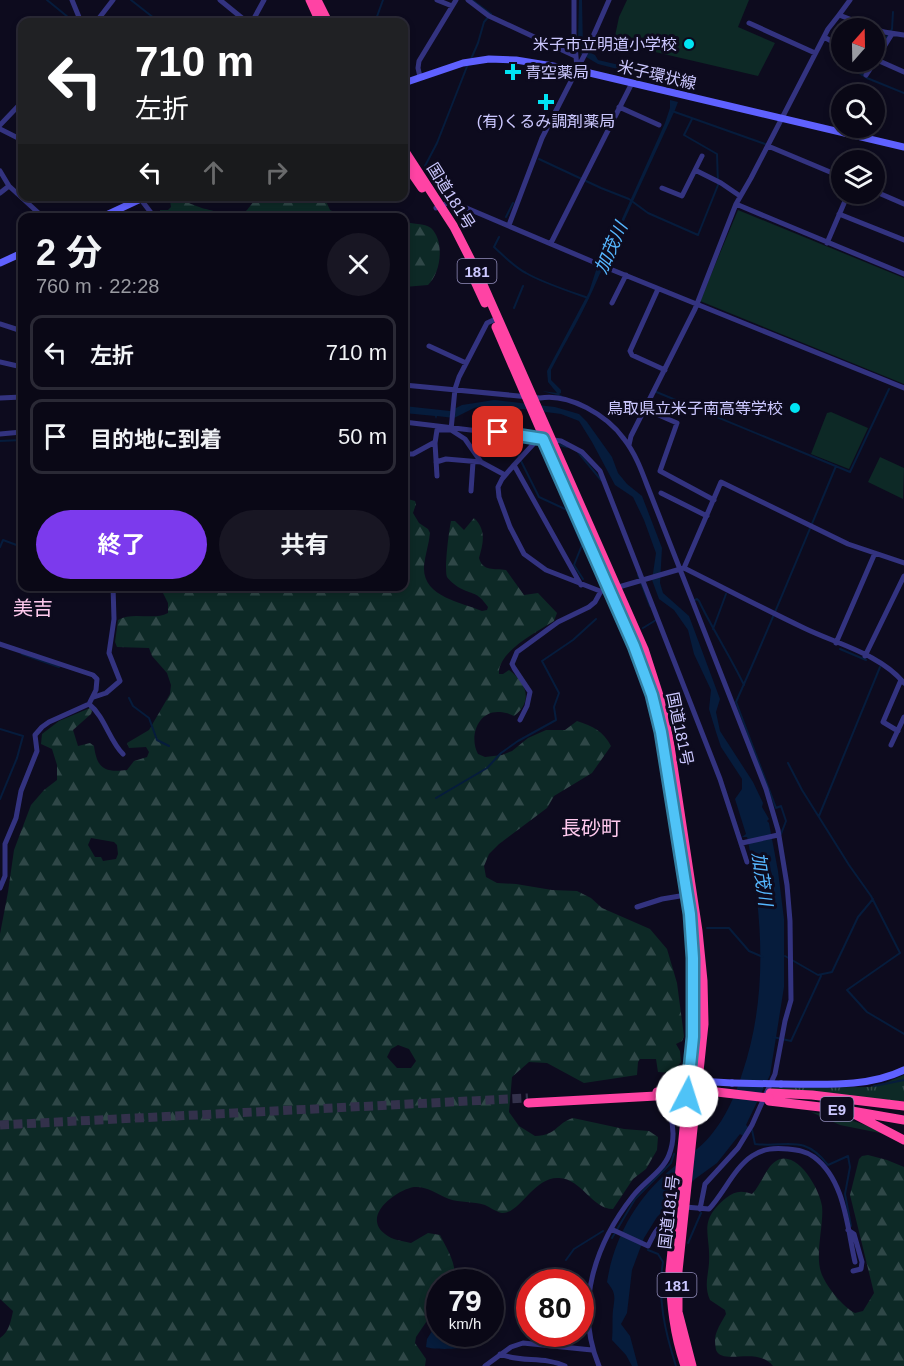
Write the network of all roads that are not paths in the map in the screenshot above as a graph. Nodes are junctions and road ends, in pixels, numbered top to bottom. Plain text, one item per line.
1 (72, 0) edge
2 (113, 0) edge
3 (220, 0) edge
4 (264, 0) edge
5 (310, 0) edge
6 (318, 0) edge
7 (437, 0) edge
8 (456, 0) edge
9 (468, 0) edge
10 (574, 0) edge
11 (609, 0) edge
12 (850, 0) edge
13 (452, 6) junction
14 (839, 15) junction
15 (79, 18) edge
16 (99, 18) edge
17 (242, 18) edge
18 (254, 18) edge
19 (318, 18) edge
20 (326, 18) edge
21 (749, 23) dead end
22 (892, 34) junction
23 (904, 34) edge
24 (824, 38) junction
25 (831, 42) edge
26 (885, 45) edge
27 (815, 53) junction
28 (575, 56) junction
29 (885, 66) edge
30 (577, 70) junction
31 (868, 72) edge
32 (904, 72) edge
33 (866, 75) dead end
34 (420, 77) junction
35 (408, 82) edge
36 (632, 82) junction
37 (18, 107) edge
38 (619, 107) junction
39 (782, 118) junction
40 (659, 125) dead end
41 (0, 127) edge
42 (18, 138) edge
43 (768, 146) junction
44 (904, 147) edge
45 (702, 156) dead end
46 (408, 157) edge
47 (408, 167) edge
48 (696, 170) junction
49 (0, 171) edge
50 (831, 172) edge
51 (9, 186) junction
52 (662, 188) dead end
53 (0, 193) edge
54 (18, 194) edge
55 (740, 196) junction
56 (885, 196) edge
57 (25, 201) edge
58 (134, 201) edge
59 (736, 204) junction
60 (844, 204) edge
61 (904, 204) edge
62 (438, 207) junction
63 (39, 213) edge
64 (110, 213) edge
65 (839, 214) junction
66 (509, 225) junction
67 (904, 240) edge
68 (551, 243) junction
69 (827, 243) junction
70 (18, 255) edge
71 (0, 263) edge
72 (904, 273) edge
73 (626, 275) junction
74 (658, 289) junction
75 (612, 303) dead end
76 (696, 304) junction
77 (495, 319) junction
78 (0, 324) edge
79 (18, 330) edge
80 (429, 346) dead end
81 (0, 362) edge
82 (466, 363) junction
83 (18, 366) edge
84 (665, 370) junction
85 (408, 385) edge
86 (904, 388) edge
87 (455, 390) junction
88 (18, 397) edge
89 (0, 398) edge
90 (530, 399) junction
91 (645, 409) junction
92 (408, 422) edge
93 (451, 427) junction
94 (18, 432) edge
95 (0, 434) edge
96 (545, 440) junction
97 (435, 442) junction
98 (629, 445) junction
99 (408, 454) edge
100 (436, 462) junction
101 (473, 462) junction
102 (481, 462) junction
103 (514, 465) junction
104 (505, 475) junction
105 (438, 476) dead end
106 (471, 491) dead end
107 (661, 493) dead end
108 (714, 500) junction
109 (707, 516) junction
110 (874, 553) junction
111 (904, 563) edge
112 (680, 568) junction
113 (904, 576) edge
114 (644, 578) junction
115 (581, 585) junction
116 (609, 590) junction
117 (113, 591) edge
118 (836, 642) junction
119 (0, 644) edge
120 (865, 656) junction
121 (903, 681) edge
122 (94, 697) junction
123 (89, 704) junction
124 (904, 717) edge
125 (520, 720) dead end
126 (898, 730) junction
127 (891, 745) dead end
128 (123, 754) dead end
129 (776, 836) junction
130 (745, 843) junction
131 (747, 862) dead end
132 (0, 888) edge
133 (689, 894) junction
134 (637, 907) dead end
135 (904, 1070) edge
136 (693, 1081) junction
137 (657, 1094) junction
138 (770, 1097) junction
139 (528, 1101) tunnel mouth
140 (904, 1106) edge
141 (846, 1110) junction
142 (904, 1119) edge
143 (904, 1140) edge
144 (683, 1205) junction
145 (700, 1209) junction
146 (679, 1227) junction
147 (613, 1230) junction
148 (848, 1230) junction
149 (855, 1262) dead end
150 (853, 1271) dead end
151 (592, 1350) junction
152 (500, 1354) junction
153 (486, 1366) edge
154 (565, 1366) edge
155 (599, 1366) edge
156 (685, 1366) edge
157 (692, 1366) edge

1 - 15 street
2 - 16 street
3 - 17 street
4 - 18 street
5 - 19 highway
6 - 20 highway
7 - 13 street
8 - 13 street
9 - 28 street
10 - 28 street
11 - 30 street
12 - 14 street
13 - 34 street
14 - 22 street
14 - 24 street
21 - 27 street
22 - 23 street
22 - 26 street
24 - 25 street
24 - 27 street
27 - 39 street
28 - 30 street
29 - 32 street
30 - 34 main road, 米子環状線
30 - 36 main road, 米子環状線
30 - 66 street
31 - 33 street
34 - 35 main road, 米子環状線
36 - 38 street
36 - 39 main road, 米子環状線
37 - 41 street
38 - 40 street
38 - 68 street
39 - 43 street
39 - 44 main road, 米子環状線
41 - 42 street
43 - 50 street
43 - 55 street
45 - 48 street
46 - 62 highway, 国道181号 / 181
47 - 62 highway, 国道181号 / 181
48 - 52 street
48 - 55 street
49 - 51 street
51 - 53 street
51 - 54 street
55 - 59 street
56 - 61 street
57 - 63 street
58 - 64 main road
59 - 69 street
59 - 76 street
60 - 65 street
62 - 66 street
62 - 77 highway, 国道181号 / 181
65 - 67 street
65 - 69 street
66 - 68 street
68 - 73 street
69 - 72 street
70 - 71 main road
73 - 74 street
73 - 75 street
74 - 76 street
74 - 84 street
76 - 84 street
76 - 86 street
77 - 82 street
77 - 90 highway, 国道181号 / 181
78 - 79 street
80 - 82 street
81 - 83 street
82 - 87 street
84 - 91 street
85 - 87 street
87 - 90 street
87 - 93 street
88 - 89 street
90 - 96 highway, 国道181号 / 181
90 - 98 street
91 - 98 street
91 - 108 street
92 - 93 street
93 - 96 street
93 - 97 street
93 - 102 street
94 - 95 street
96 - 103 street
96 - 114 street
96 - 116 highway, 国道181号 / 181
97 - 99 street
97 - 100 street
98 - 112 street
100 - 101 street
100 - 105 street
101 - 102 street
101 - 106 street
102 - 104 street
103 - 104 street
103 - 115 street
104 - 115 street
107 - 109 street
108 - 109 street
108 - 110 street
109 - 112 street
110 - 111 street
110 - 118 street
112 - 114 street
112 - 118 street
112 - 129 street
113 - 120 street
114 - 116 street
114 - 130 street
115 - 116 street
116 - 125 street
116 - 133 highway, 国道181号 / 181
117 - 122 street
118 - 120 street
119 - 122 street
120 - 121 street
121 - 126 street
122 - 123 street
123 - 128 street
123 - 132 street
124 - 126 street
126 - 127 street
129 - 130 street
129 - 145 street
130 - 131 street
133 - 134 street
133 - 136 highway, 国道181号 / 181
135 - 136 main road, bridge
136 - 144 highway, 国道181号 / 181
136 - 147 street
137 - 138 highway, E9, bridge
137 - 138 highway, E9, bridge
137 - 139 highway, E9
138 - 140 highway
138 - 141 highway, E9
138 - 142 highway, E9
141 - 142 highway, E9
141 - 143 highway
144 - 145 street
144 - 146 highway, 国道181号 / 181
145 - 148 street
146 - 147 street
146 - 156 highway, 国道181号 / 181
146 - 157 highway, 国道181号 / 181
147 - 151 street
148 - 149 street
148 - 150 street
151 - 152 street
151 - 155 street
152 - 153 street
152 - 154 street

